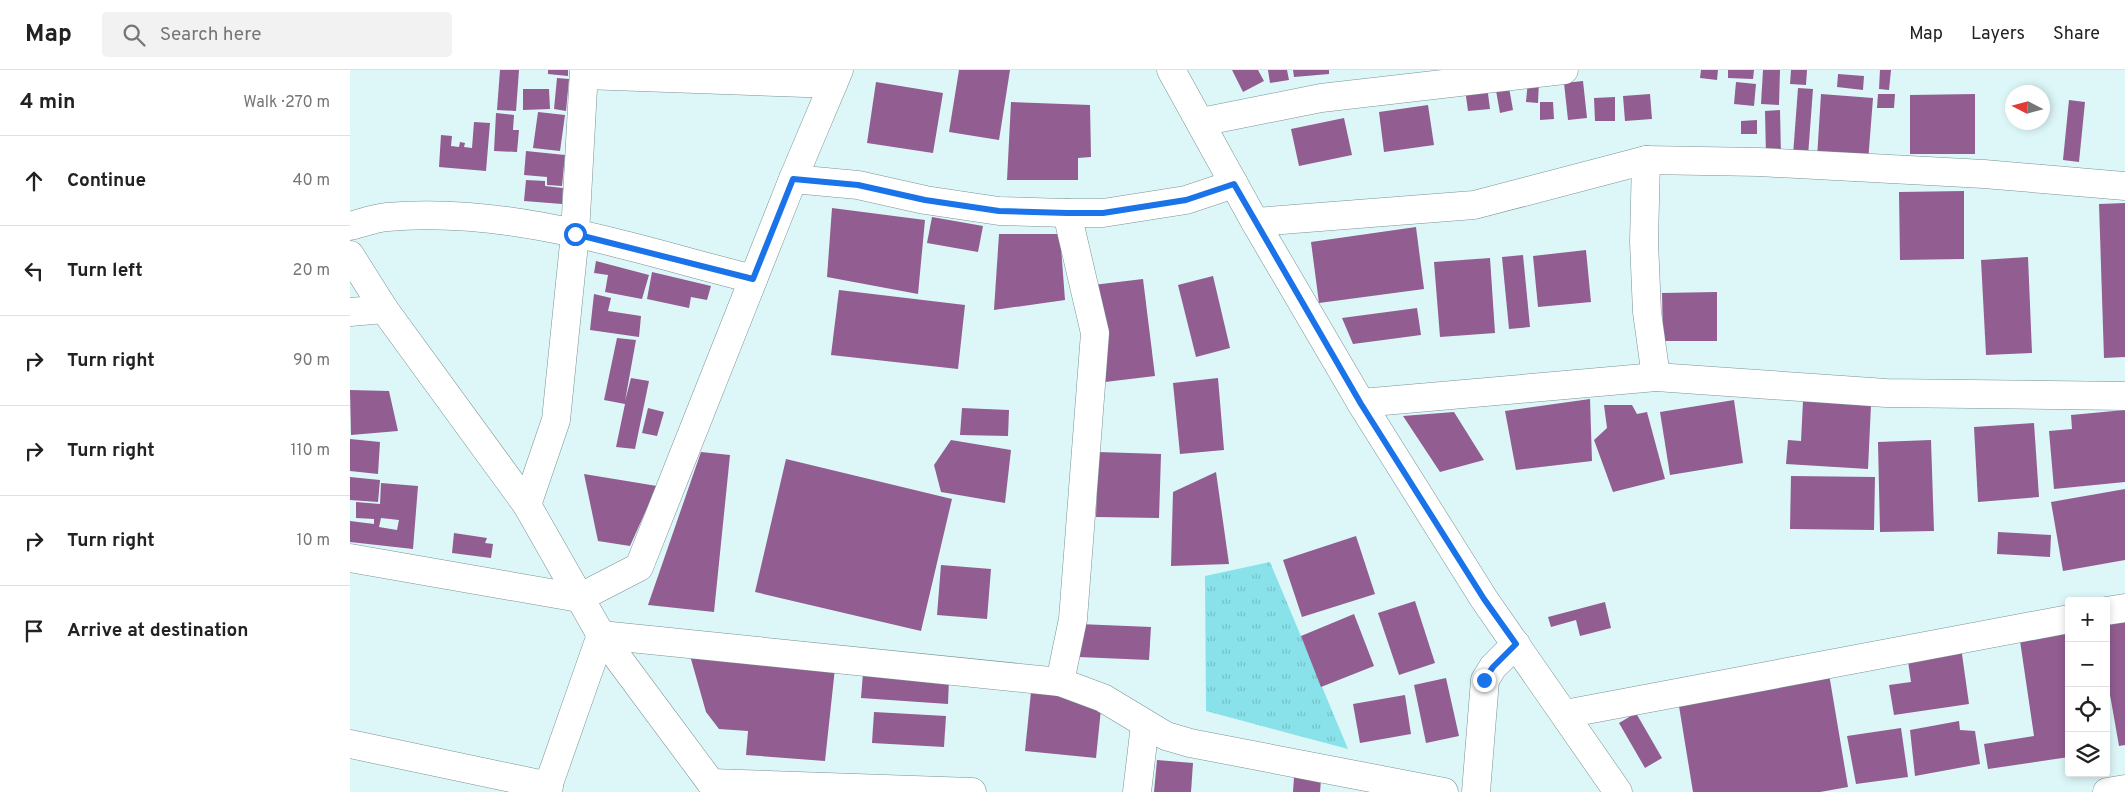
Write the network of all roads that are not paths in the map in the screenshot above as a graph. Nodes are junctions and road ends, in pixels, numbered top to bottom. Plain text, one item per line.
1 (1171, 70) edge
2 (1564, 70) edge
3 (584, 72) edge
4 (1481, 75) edge
5 (836, 77) edge
6 (1201, 122) junction
7 (1646, 160) junction
8 (793, 179) junction
9 (1234, 184) junction
10 (2125, 186) edge
11 (1067, 213) junction
12 (1255, 222) junction
13 (350, 226) edge
14 (575, 234) junction
15 (350, 255) edge
16 (753, 279) junction
17 (384, 309) junction
18 (350, 312) edge
19 (1656, 377) junction
20 (2125, 396) edge
21 (1361, 404) junction
22 (527, 505) junction
23 (350, 558) edge
24 (579, 598) junction
25 (2125, 608) edge
26 (2110, 611) edge
27 (2065, 620) edge
28 (601, 635) junction
29 (1516, 644) junction
30 (1060, 682) junction
31 (1565, 714) junction
32 (1146, 725) junction
33 (350, 744) edge
34 (715, 787) edge
35 (547, 789) edge
36 (2125, 789) edge
37 (972, 792) edge
38 (1137, 792) edge
39 (1444, 792) edge
40 (1476, 792) edge
41 (1618, 792) edge
42 (2107, 792) edge

1 - 6 street
2 - 4 street
3 - 5 street
3 - 14 street
4 - 6 street
5 - 8 street
6 - 9 street
7 - 10 street
7 - 12 street
7 - 19 street
8 - 11 street
8 - 16 street
9 - 11 street
9 - 12 street
11 - 30 street
12 - 21 street
13 - 14 street
14 - 16 street
14 - 22 street
15 - 17 street
16 - 24 street
17 - 18 street
17 - 22 street
19 - 20 street
19 - 21 street
21 - 29 street
22 - 24 street
23 - 24 street
24 - 28 street
25 - 26 street
27 - 31 street
28 - 30 street
28 - 34 street
28 - 35 street
29 - 31 street
29 - 40 street
30 - 32 street
31 - 41 street
32 - 38 street
32 - 39 street
33 - 35 street
34 - 37 street
36 - 42 street

